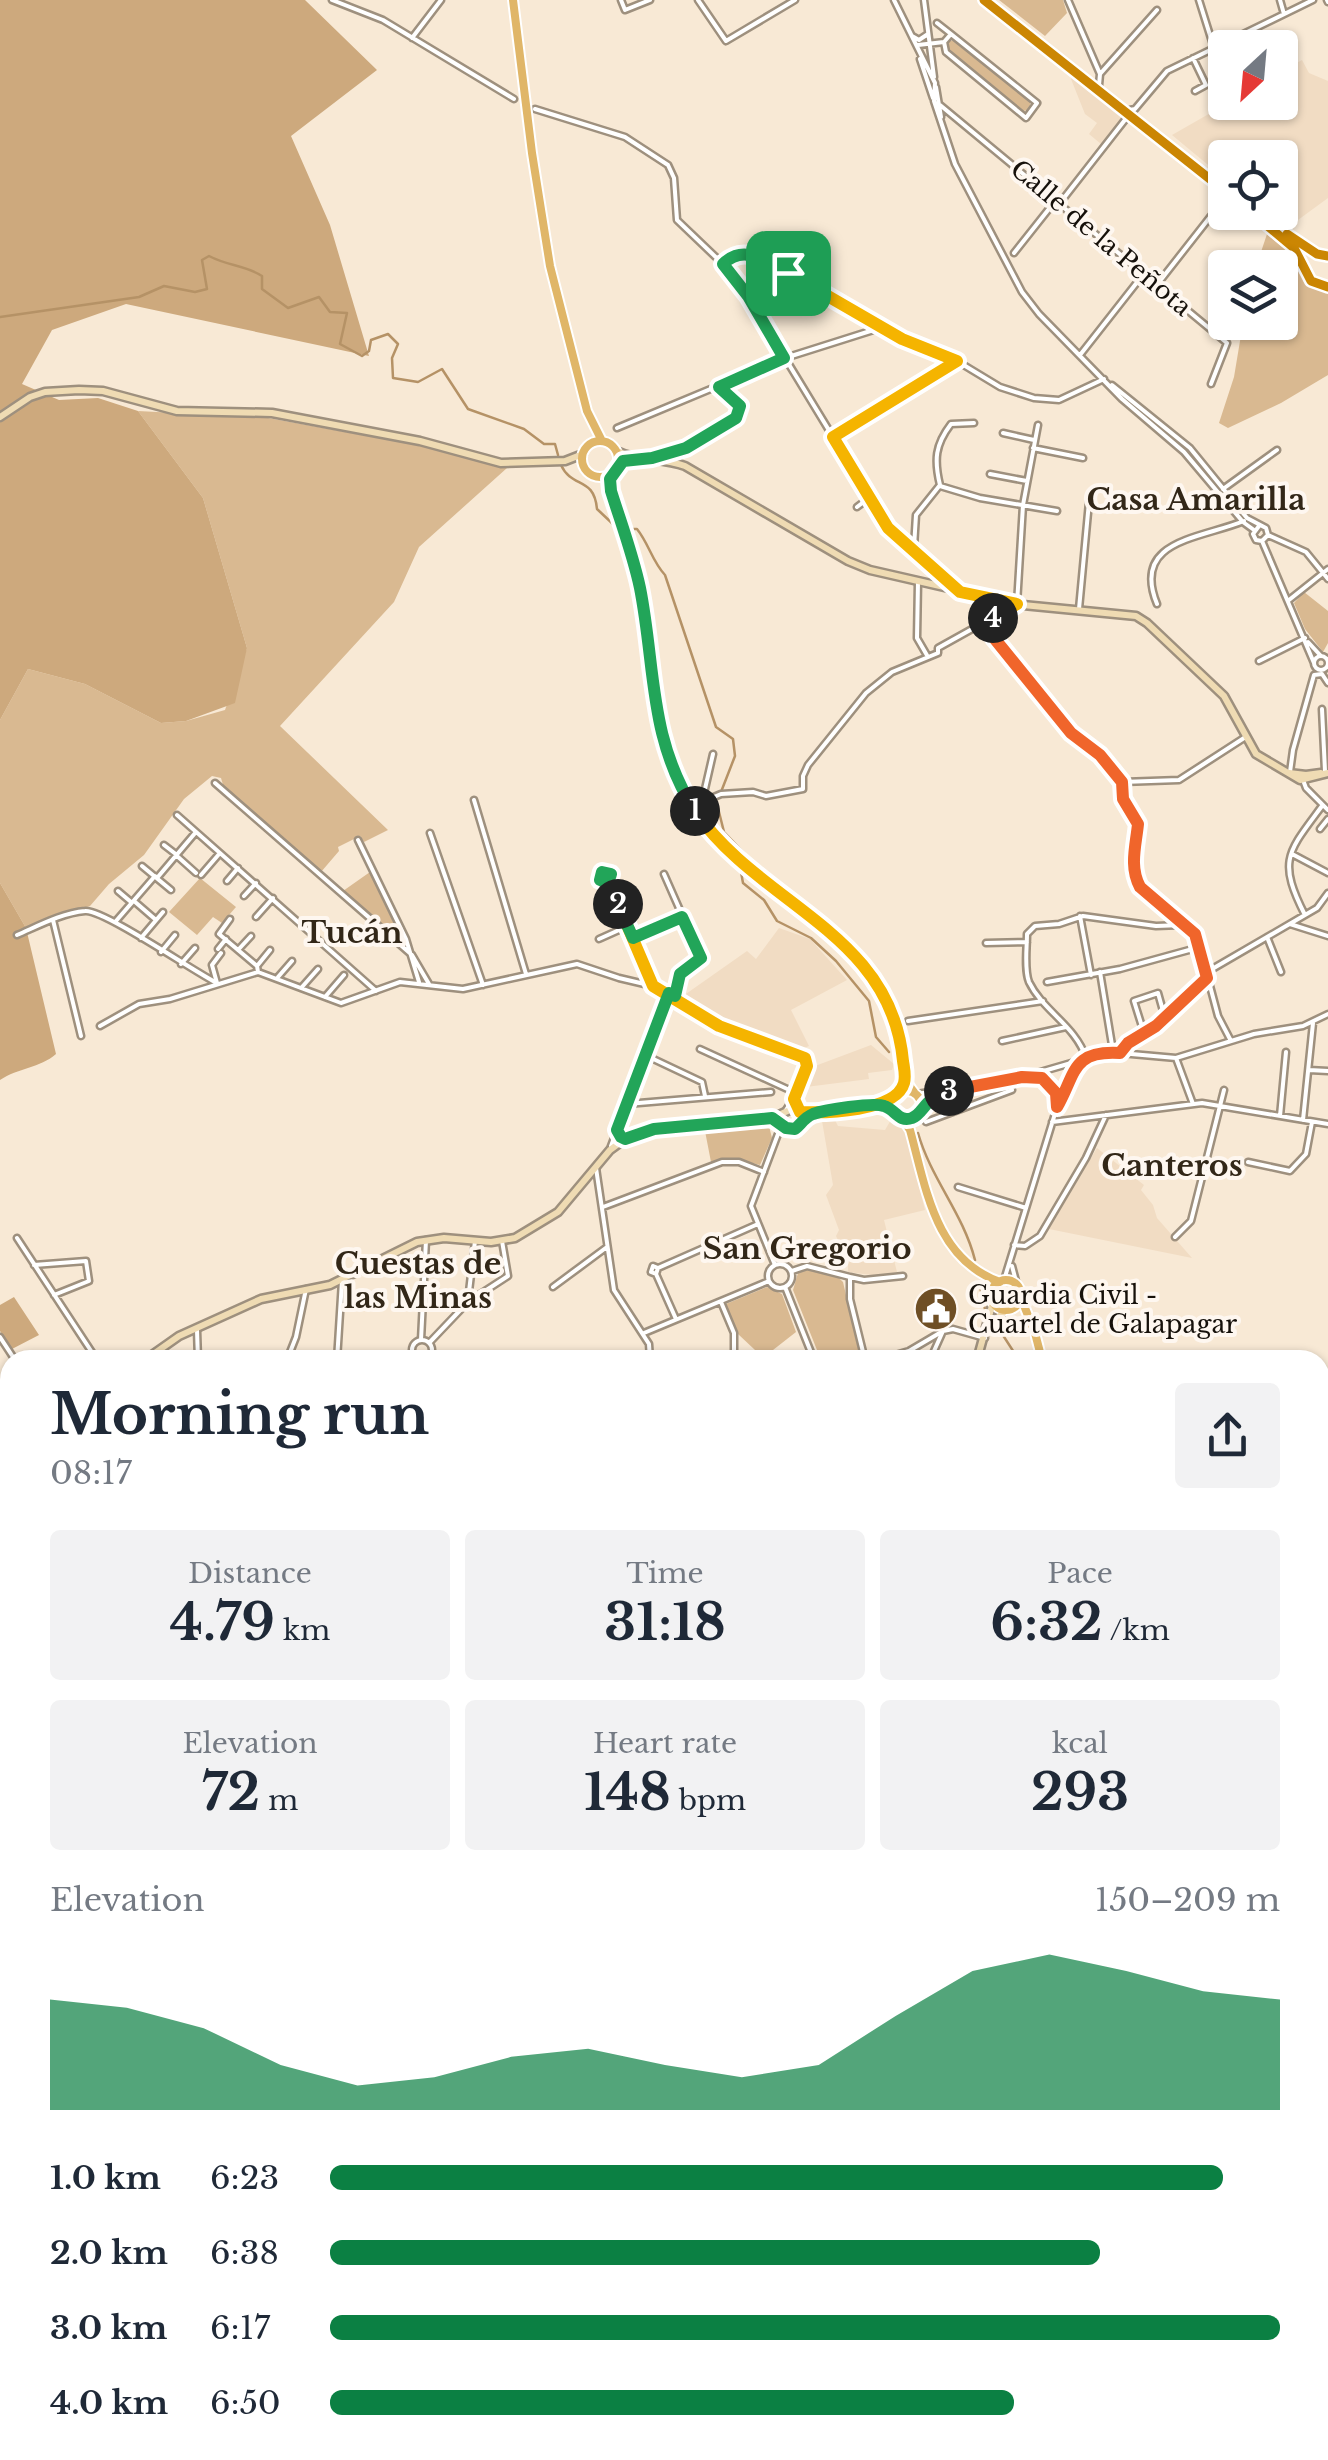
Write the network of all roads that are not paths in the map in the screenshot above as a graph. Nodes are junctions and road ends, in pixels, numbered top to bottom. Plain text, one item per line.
1 (332, 0) edge
2 (441, 0) edge
3 (513, 0) edge
4 (621, 0) edge
5 (650, 0) edge
6 (698, 0) edge
7 (795, 0) edge
8 (894, 0) edge
9 (924, 0) edge
10 (987, 0) edge
11 (1068, 0) edge
12 (1199, 0) edge
13 (1280, 0) edge
14 (1313, 0) edge
15 (1157, 10) dead end
16 (1284, 14) junction
17 (937, 24) dead end
18 (1208, 30) edge
19 (1251, 30) edge
20 (929, 34) junction
21 (951, 34) junction
22 (912, 36) junction
23 (412, 38) junction
24 (930, 42) junction
25 (944, 42) junction
26 (916, 45) junction
27 (1208, 51) edge
28 (1192, 58) junction
29 (1100, 80) junction
30 (935, 83) junction
31 (1195, 91) dead end
32 (514, 100) dead end
33 (934, 102) junction
34 (940, 104) junction
35 (535, 109) dead end
36 (1129, 113) junction
37 (942, 121) junction
38 (1208, 178) edge
39 (1058, 201) junction
40 (1208, 215) edge
41 (1274, 230) edge
42 (1286, 230) edge
43 (1014, 252) dead end
44 (1322, 255) edge
45 (723, 264) junction
46 (1304, 268) junction
47 (1143, 275) junction
48 (1326, 284) edge
49 (1156, 286) junction
50 (882, 327) junction
51 (1080, 356) junction
52 (784, 358) junction
53 (957, 361) junction
54 (1104, 379) junction
55 (1211, 384) dead end
56 (719, 387) junction
57 (0, 417) edge
58 (590, 422) junction
59 (974, 423) dead end
60 (1038, 425) dead end
61 (617, 428) dead end
62 (1003, 434) dead end
63 (833, 437) junction
64 (1034, 440) junction
65 (602, 441) junction
66 (590, 444) junction
67 (1033, 448) junction
68 (1277, 450) dead end
69 (616, 451) junction
70 (583, 454) junction
71 (636, 458) junction
72 (652, 458) junction
73 (1082, 458) dead end
74 (565, 461) junction
75 (618, 465) junction
76 (584, 466) junction
77 (611, 474) junction
78 (990, 474) dead end
79 (600, 477) junction
80 (1027, 481) junction
81 (940, 486) junction
82 (1222, 490) junction
83 (611, 491) junction
84 (870, 497) junction
85 (1089, 502) dead end
86 (1023, 505) junction
87 (857, 508) dead end
88 (1057, 511) dead end
89 (1245, 520) junction
90 (1256, 528) junction
91 (1268, 535) junction
92 (1262, 541) junction
93 (914, 550) junction
94 (1328, 569) edge
95 (942, 573) junction
96 (1322, 573) junction
97 (1328, 579) edge
98 (918, 582) junction
99 (942, 587) junction
100 (960, 592) junction
101 (1288, 600) junction
102 (1017, 604) junction
103 (1157, 604) dead end
104 (1078, 609) junction
105 (984, 623) junction
106 (1305, 638) junction
107 (928, 657) junction
108 (1325, 658) edge
109 (1260, 661) dead end
110 (1317, 670) junction
111 (1328, 683) edge
112 (1322, 710) dead end
113 (1245, 738) junction
114 (713, 754) dead end
115 (1325, 772) edge
116 (1290, 774) junction
117 (1303, 780) junction
118 (1122, 782) junction
119 (216, 783) dead end
120 (474, 800) dead end
121 (1322, 806) junction
122 (1328, 810) edge
123 (178, 815) dead end
124 (1328, 819) edge
125 (1320, 829) dead end
126 (196, 832) junction
127 (430, 833) dead end
128 (358, 840) dead end
129 (164, 844) dead end
130 (220, 852) junction
131 (1291, 854) junction
132 (176, 856) junction
133 (142, 866) dead end
134 (238, 868) junction
135 (1328, 873) edge
136 (664, 874) dead end
137 (156, 877) junction
138 (227, 880) dead end
139 (608, 883) dead end
140 (256, 884) junction
141 (171, 890) dead end
142 (118, 891) dead end
143 (1328, 893) edge
144 (244, 896) dead end
145 (273, 898) junction
146 (133, 901) junction
147 (163, 912) dead end
148 (1305, 915) junction
149 (1080, 916) junction
150 (256, 917) dead end
151 (682, 917) junction
152 (230, 919) dead end
153 (53, 920) junction
154 (156, 920) junction
155 (115, 922) junction
156 (1290, 924) junction
157 (1182, 925) junction
158 (628, 926) junction
159 (18, 935) dead end
160 (175, 935) dead end
161 (251, 936) dead end
162 (1328, 936) edge
163 (1267, 937) junction
164 (141, 938) junction
165 (633, 938) junction
166 (226, 939) junction
167 (599, 939) dead end
168 (986, 942) dead end
169 (1027, 942) junction
170 (196, 948) dead end
171 (1200, 948) junction
172 (238, 950) junction
173 (270, 950) dead end
174 (161, 952) junction
175 (412, 955) junction
176 (292, 961) dead end
177 (182, 964) junction
178 (258, 969) junction
179 (318, 969) dead end
180 (1100, 972) junction
181 (1281, 972) dead end
182 (526, 974) junction
183 (1091, 975) junction
184 (1207, 975) junction
185 (344, 976) dead end
186 (278, 977) junction
187 (419, 982) junction
188 (1047, 982) dead end
189 (216, 983) junction
190 (429, 984) junction
191 (484, 985) junction
192 (653, 986) junction
193 (302, 987) junction
194 (376, 991) junction
195 (669, 993) junction
196 (675, 996) junction
197 (326, 997) junction
198 (1043, 1001) junction
199 (1326, 1012) edge
200 (1165, 1018) junction
201 (908, 1021) dead end
202 (1312, 1023) junction
203 (100, 1026) dead end
204 (1066, 1026) junction
205 (1144, 1034) junction
206 (82, 1036) dead end
207 (1231, 1041) junction
208 (1002, 1042) dead end
209 (700, 1049) dead end
210 (1286, 1052) dead end
211 (1120, 1053) junction
212 (646, 1056) junction
213 (1086, 1058) junction
214 (1176, 1058) junction
215 (1054, 1070) junction
216 (1308, 1070) junction
217 (1328, 1071) edge
218 (905, 1076) junction
219 (1022, 1077) junction
220 (1047, 1080) junction
221 (1066, 1082) junction
222 (1053, 1088) junction
223 (958, 1090) junction
224 (1012, 1090) dead end
225 (1224, 1090) dead end
226 (770, 1092) dead end
227 (942, 1092) junction
228 (915, 1093) junction
229 (897, 1095) junction
230 (705, 1096) junction
231 (795, 1096) junction
232 (627, 1104) junction
233 (1193, 1104) junction
234 (875, 1105) junction
235 (1222, 1106) junction
236 (964, 1107) junction
237 (1057, 1107) junction
238 (798, 1111) junction
239 (919, 1111) junction
240 (818, 1113) junction
241 (898, 1115) junction
242 (1106, 1115) junction
243 (1280, 1116) junction
244 (783, 1117) junction
245 (1094, 1117) junction
246 (1303, 1120) junction
247 (802, 1122) junction
248 (926, 1122) dead end
249 (1052, 1122) junction
250 (1312, 1122) junction
251 (1328, 1124) edge
252 (1098, 1127) junction
253 (617, 1130) junction
254 (790, 1130) junction
255 (778, 1138) junction
256 (625, 1139) junction
257 (912, 1139) junction
258 (610, 1150) junction
259 (1248, 1162) dead end
260 (596, 1168) junction
261 (764, 1172) junction
262 (958, 1187) dead end
263 (603, 1207) junction
264 (1026, 1208) junction
265 (758, 1224) junction
266 (1175, 1237) dead end
267 (17, 1238) dead end
268 (426, 1240) junction
269 (475, 1241) junction
270 (502, 1241) junction
271 (1014, 1245) junction
272 (607, 1247) junction
273 (1012, 1262) junction
274 (34, 1265) junction
275 (776, 1265) junction
276 (791, 1272) junction
277 (982, 1274) junction
278 (903, 1276) dead end
279 (850, 1277) junction
280 (342, 1281) junction
281 (769, 1281) junction
282 (1002, 1281) junction
283 (1017, 1285) junction
284 (553, 1287) dead end
285 (784, 1288) junction
286 (306, 1289) junction
287 (54, 1295) junction
288 (992, 1298) junction
289 (1021, 1298) junction
290 (468, 1302) junction
291 (721, 1302) junction
292 (1008, 1310) junction
293 (676, 1319) junction
294 (1028, 1321) junction
295 (989, 1326) junction
296 (196, 1328) junction
297 (943, 1331) junction
298 (643, 1334) junction
299 (984, 1338) junction
300 (421, 1340) junction
301 (429, 1343) junction
302 (90, 1350) edge
303 (157, 1350) edge
304 (197, 1350) edge
305 (291, 1350) edge
306 (338, 1350) edge
307 (412, 1350) edge
308 (431, 1350) edge
309 (649, 1350) edge
310 (734, 1350) edge
311 (810, 1350) edge
312 (863, 1350) edge
313 (911, 1350) edge
314 (934, 1350) edge
315 (981, 1350) edge
316 (1039, 1350) edge

1 - 23 street
2 - 23 street
3 - 58 main road
4 - 5 street
6 - 7 street
8 - 22 street
9 - 20 street
10 - 29 highway
10 - 36 highway
11 - 29 street
12 - 18 street
13 - 16 street
14 - 16 street
15 - 29 street
16 - 19 street
17 - 21 street
20 - 22 street
20 - 24 street
21 - 25 street
21 - 25 street
22 - 26 street
23 - 32 street
24 - 25 street
24 - 26 street
24 - 30 street
26 - 30 street
26 - 33 street
27 - 28 street
28 - 31 street
28 - 36 street
29 - 36 highway
30 - 33 street
30 - 34 street
33 - 37 street
34 - 37 street
34 - 39 street, Calle de la Peñota
35 - 45 street
36 - 38 highway
36 - 39 street
37 - 51 street
39 - 43 street
39 - 47 street, Calle de la Peñota
40 - 49 street
41 - 46 highway
42 - 44 highway
44 - 46 highway
45 - 50 street
45 - 52 street
46 - 48 highway
47 - 49 street, Calle de la Peñota
47 - 51 street
49 - 55 street, Calle de la Peñota
50 - 52 street
50 - 53 street
51 - 54 street
52 - 56 street
52 - 63 street
53 - 54 street
53 - 63 street
54 - 82 street
56 - 61 street
56 - 72 street
57 - 74 main road
58 - 65 main road
58 - 66 main road
59 - 81 street
60 - 64 street
62 - 64 street
63 - 84 street
64 - 67 street
65 - 66 main road
65 - 69 main road
66 - 70 main road
67 - 73 street
67 - 80 street
68 - 82 street
69 - 71 main road
69 - 75 main road
70 - 74 main road
70 - 76 main road
71 - 72 main road
71 - 75 main road
72 - 98 main road
74 - 76 main road
75 - 77 main road
76 - 79 main road
77 - 79 main road
77 - 83 main road
78 - 80 street
79 - 83 main road
80 - 86 street
81 - 86 street
81 - 93 street
82 - 89 street
83 - 218 main road
84 - 87 street
84 - 93 street
85 - 104 street
86 - 88 street
86 - 102 street
89 - 90 street
89 - 103 street
90 - 91 street
90 - 92 street
91 - 92 street
91 - 96 street
92 - 101 street
93 - 95 street
94 - 96 street
95 - 99 street
95 - 100 street
96 - 97 street
96 - 101 street
98 - 99 main road
98 - 107 street
99 - 100 main road
100 - 102 main road
101 - 106 street
102 - 104 main road
102 - 105 street
104 - 113 main road
105 - 107 street
105 - 118 street
106 - 108 street
106 - 109 street
106 - 110 street
107 - 114 street
108 - 110 street
108 - 110 street
110 - 111 street
110 - 116 street
112 - 115 street
113 - 116 main road
113 - 118 street
115 - 116 main road
115 - 117 main road
116 - 117 main road
117 - 121 street
118 - 157 street
119 - 175 street
120 - 182 street
121 - 122 street
121 - 131 street
123 - 126 street
124 - 125 street
126 - 130 street
126 - 132 street
127 - 191 street
128 - 175 street
129 - 132 street
130 - 132 street
130 - 134 street
131 - 135 street
131 - 148 street
132 - 137 street
133 - 137 street
134 - 138 street
134 - 140 street
136 - 151 street
137 - 141 street
137 - 146 street
139 - 158 street
140 - 144 street
140 - 145 street
142 - 146 street
143 - 148 street
145 - 150 street
145 - 194 street
146 - 154 street
146 - 155 street
147 - 154 street
148 - 156 street
149 - 157 street
149 - 169 street
149 - 183 street
151 - 165 street
151 - 196 street
152 - 166 street
153 - 155 street
153 - 159 street
153 - 206 street
154 - 164 street
155 - 164 street
156 - 162 street
156 - 163 street
157 - 171 street
158 - 165 street
158 - 167 street
160 - 174 street
161 - 172 street
163 - 181 street
163 - 184 street
164 - 174 street
165 - 192 street
166 - 172 street
166 - 189 street
168 - 169 street
169 - 198 street
170 - 177 street
171 - 180 street
171 - 184 street
172 - 178 street
173 - 178 street
174 - 177 street
175 - 187 street
175 - 190 street
176 - 186 street
177 - 189 street
178 - 186 street
178 - 189 street
179 - 193 street
180 - 183 street
180 - 211 street
182 - 191 street
182 - 192 street
183 - 188 street
184 - 200 street
184 - 207 street
185 - 197 street
186 - 193 street
187 - 190 street
187 - 194 street
189 - 203 street
190 - 191 street
192 - 195 street
193 - 197 street
194 - 197 street
195 - 196 street
195 - 212 street
196 - 231 street
198 - 201 street
198 - 204 street
199 - 202 street
200 - 205 street
200 - 205 street
202 - 207 street
202 - 216 street
204 - 208 street
204 - 213 street
205 - 211 street
207 - 214 street
209 - 231 street
210 - 243 street
211 - 213 street
211 - 214 street
212 - 230 street
212 - 232 street
213 - 215 street
213 - 221 street
214 - 233 street
215 - 219 street
215 - 220 street
215 - 221 street
216 - 217 street
216 - 246 street
218 - 228 main road
218 - 229 main road
219 - 220 street
219 - 223 street
220 - 222 street
221 - 222 street
221 - 237 street
222 - 237 street
223 - 227 street
223 - 236 street
224 - 236 street
225 - 235 street
226 - 230 street
227 - 228 street
227 - 239 street
228 - 229 main road
228 - 239 main road
229 - 234 main road
229 - 241 main road
230 - 232 street
231 - 238 street
231 - 244 street
232 - 253 street
233 - 235 street
233 - 242 street
234 - 240 main road
234 - 241 main road
235 - 243 street
235 - 266 street
236 - 248 street
237 - 249 street
238 - 240 main road
238 - 244 main road
238 - 247 main road
239 - 241 main road
239 - 257 main road
240 - 247 main road
241 - 257 main road
242 - 245 street
242 - 252 street
243 - 246 street
244 - 254 main road
244 - 255 street
244 - 256 main road
245 - 249 street
245 - 252 street
246 - 250 street
247 - 254 main road
249 - 264 street
250 - 251 street
250 - 259 street
252 - 271 street
253 - 256 street
253 - 258 street
254 - 255 street
255 - 261 street
256 - 258 main road
257 - 277 main road
258 - 260 main road
260 - 263 street
260 - 270 main road
261 - 263 street
261 - 265 street
262 - 264 street
263 - 272 street
264 - 271 street
265 - 275 street
265 - 293 street
267 - 274 street
268 - 269 main road
268 - 280 main road
268 - 300 street
269 - 270 main road
269 - 290 street
270 - 290 street
271 - 273 street
272 - 284 street
272 - 298 street
273 - 282 street
273 - 283 street
274 - 287 street
274 - 287 street
275 - 276 street
275 - 281 street
276 - 279 street
276 - 285 street
277 - 282 main road
277 - 288 main road
278 - 279 street
279 - 312 street
280 - 286 main road
280 - 306 street
281 - 285 street
281 - 291 street
282 - 283 main road
282 - 288 main road
283 - 289 main road
285 - 311 street
286 - 296 main road
286 - 305 street
287 - 302 street
288 - 292 main road
288 - 295 main road
289 - 292 main road
289 - 294 main road
290 - 301 street
291 - 293 street
291 - 310 street
292 - 294 main road
292 - 295 main road
293 - 298 street
294 - 316 main road
295 - 299 main road
296 - 303 main road
296 - 304 street
297 - 299 street
297 - 313 street
297 - 314 street
298 - 309 street
299 - 315 main road
300 - 301 street
300 - 307 street
301 - 308 street

